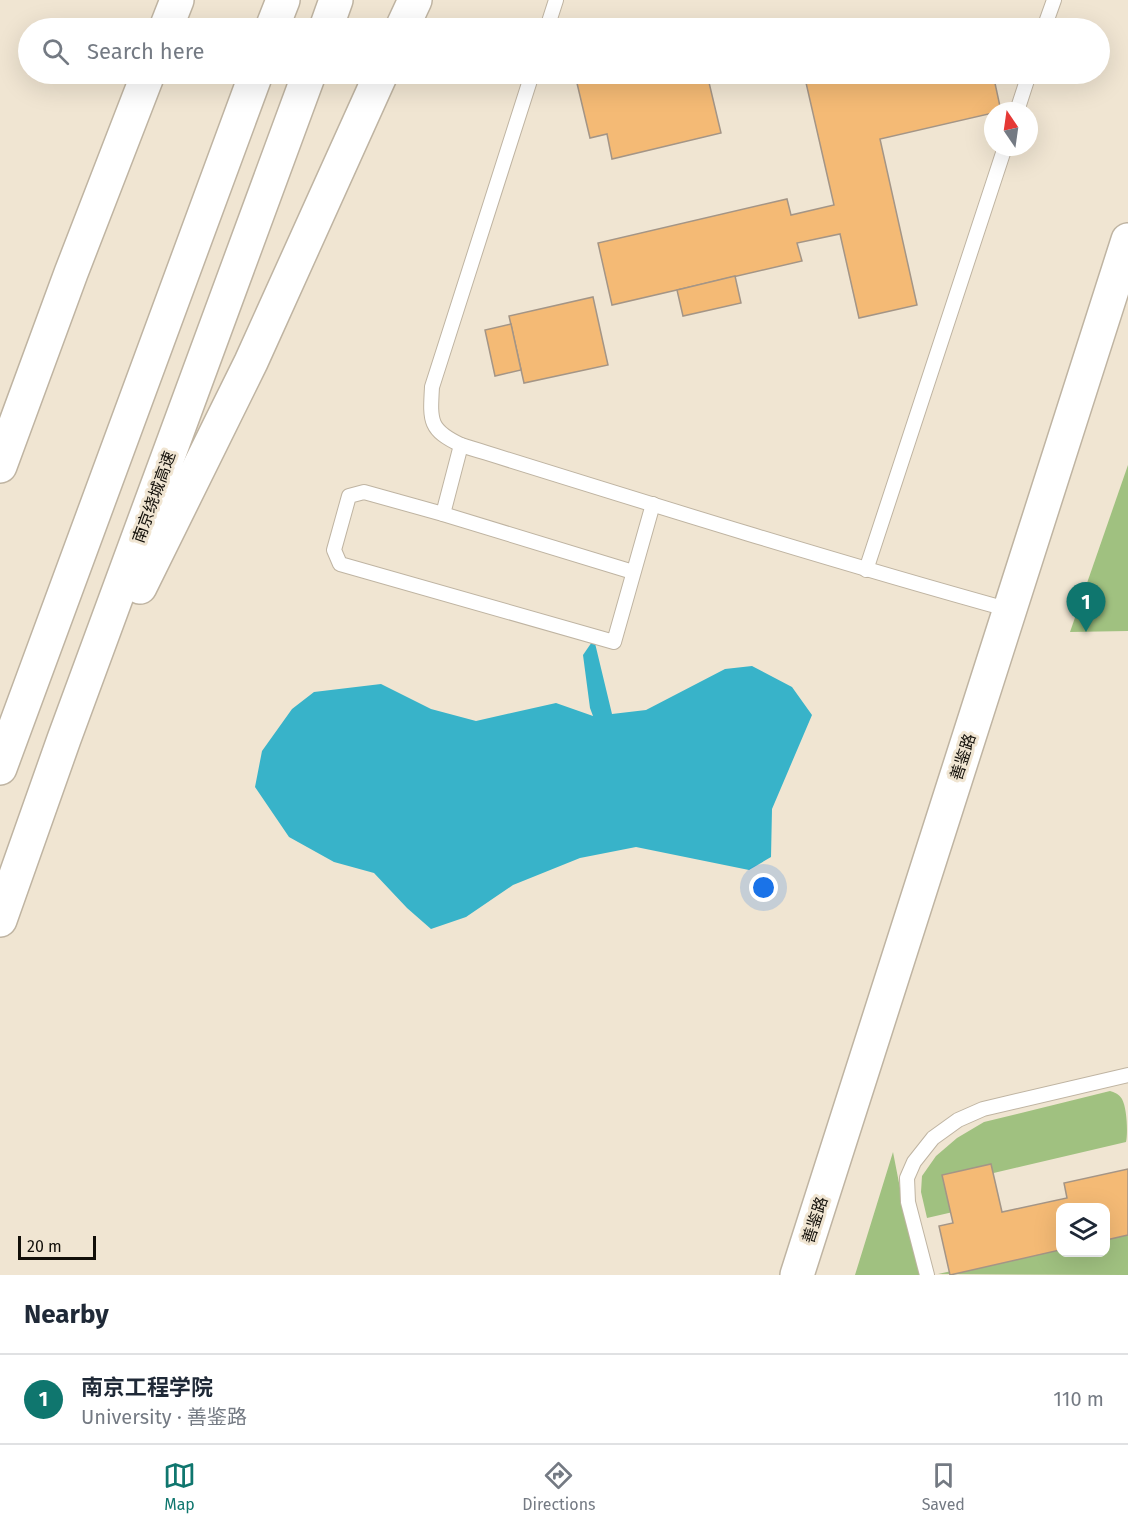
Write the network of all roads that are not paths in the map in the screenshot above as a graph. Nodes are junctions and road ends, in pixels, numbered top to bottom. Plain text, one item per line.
1 (177, 0) edge
2 (283, 0) edge
3 (336, 0) edge
4 (415, 0) edge
5 (556, 0) edge
6 (1054, 0) edge
7 (170, 18) edge
8 (276, 18) edge
9 (330, 18) edge
10 (407, 18) edge
11 (550, 18) edge
12 (1048, 18) edge
13 (144, 84) edge
14 (252, 84) edge
15 (305, 84) edge
16 (376, 84) edge
17 (529, 84) edge
18 (1026, 84) edge
19 (1020, 102) edge
20 (1002, 156) edge
21 (1128, 240) edge
22 (461, 445) junction
23 (0, 466) edge
24 (653, 504) junction
25 (443, 514) junction
26 (866, 570) junction
27 (633, 572) junction
28 (1010, 610) junction
29 (64, 739) junction
30 (0, 768) edge
31 (0, 920) edge
32 (1128, 1075) edge
33 (797, 1275) edge
34 (927, 1275) edge

1 - 7 main road
2 - 8 main road
3 - 9 main road
4 - 10 main road
5 - 11 lane
6 - 12 lane
13 - 23 main road
14 - 30 main road
15 - 29 main road, 南京绕城高速
16 - 29 main road
17 - 22 lane
18 - 19 lane
20 - 26 lane
21 - 28 main road, 善鉴路
22 - 24 lane
22 - 25 lane
24 - 26 lane
24 - 27 lane
25 - 27 lane
25 - 27 lane
26 - 28 lane
28 - 33 main road, 善鉴路
29 - 31 main road, 南京绕城高速
32 - 34 lane

